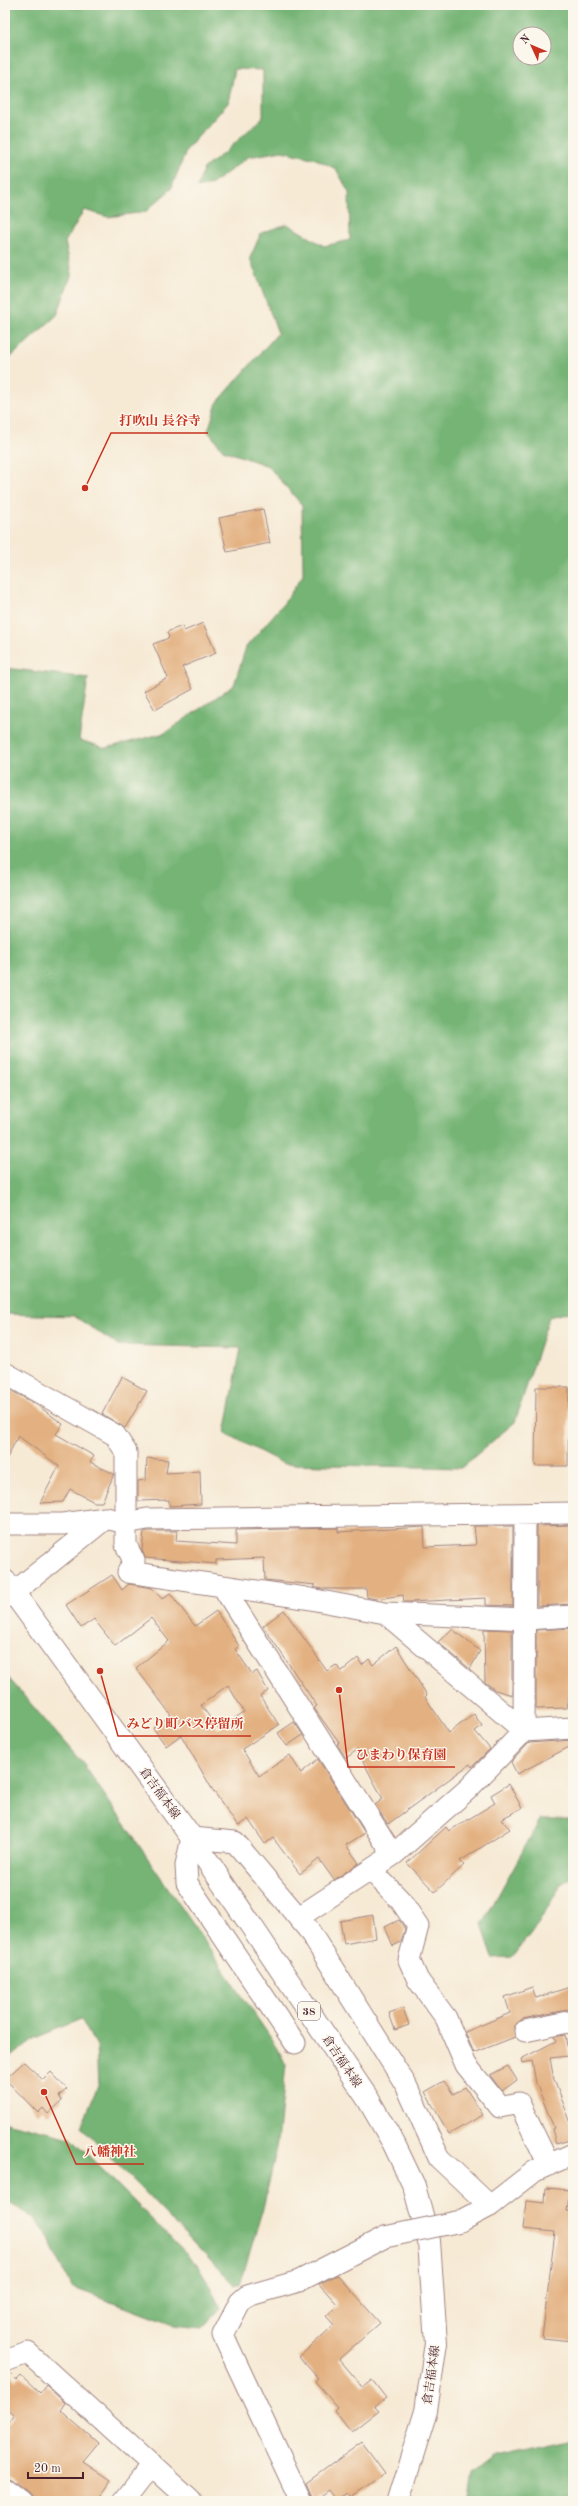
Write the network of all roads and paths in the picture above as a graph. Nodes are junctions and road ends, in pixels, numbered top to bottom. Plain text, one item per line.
1 (5, 1373) edge
2 (573, 1513) edge
3 (525, 1514) junction
4 (106, 1518) junction
5 (126, 1522) junction
6 (5, 1524) edge
7 (223, 1587) junction
8 (8, 1590) edge
9 (385, 1613) junction
10 (573, 1616) edge
11 (526, 1619) junction
12 (573, 1728) edge
13 (524, 1731) junction
14 (192, 1838) junction
15 (393, 1855) junction
16 (371, 1870) junction
17 (299, 1917) junction
18 (573, 2021) edge
19 (525, 2031) dead end
20 (295, 2043) dead end
21 (573, 2154) edge
22 (549, 2165) junction
23 (490, 2206) junction
24 (5, 2362) edge
25 (152, 2465) junction
26 (5, 2489) edge
27 (21, 2501) edge
28 (124, 2501) edge
29 (191, 2501) edge
30 (301, 2501) edge
31 (398, 2501) edge

1 - 5 street
2 - 3 street
3 - 5 street
3 - 11 street
4 - 5 street
4 - 6 street
4 - 8 street
5 - 7 street
7 - 9 street
7 - 15 street
8 - 14 main road, 倉吉福本線 / 38
9 - 11 street
9 - 13 street
10 - 11 street
11 - 13 street
12 - 13 street
13 - 15 street
14 - 17 street
14 - 20 street
14 - 31 main road, 倉吉福本線 / 38
15 - 16 street
16 - 17 street
16 - 22 street
17 - 23 street
18 - 19 street
21 - 22 street
22 - 23 street
23 - 30 street, bridge
24 - 25 street
25 - 28 street
25 - 29 street
26 - 27 street

